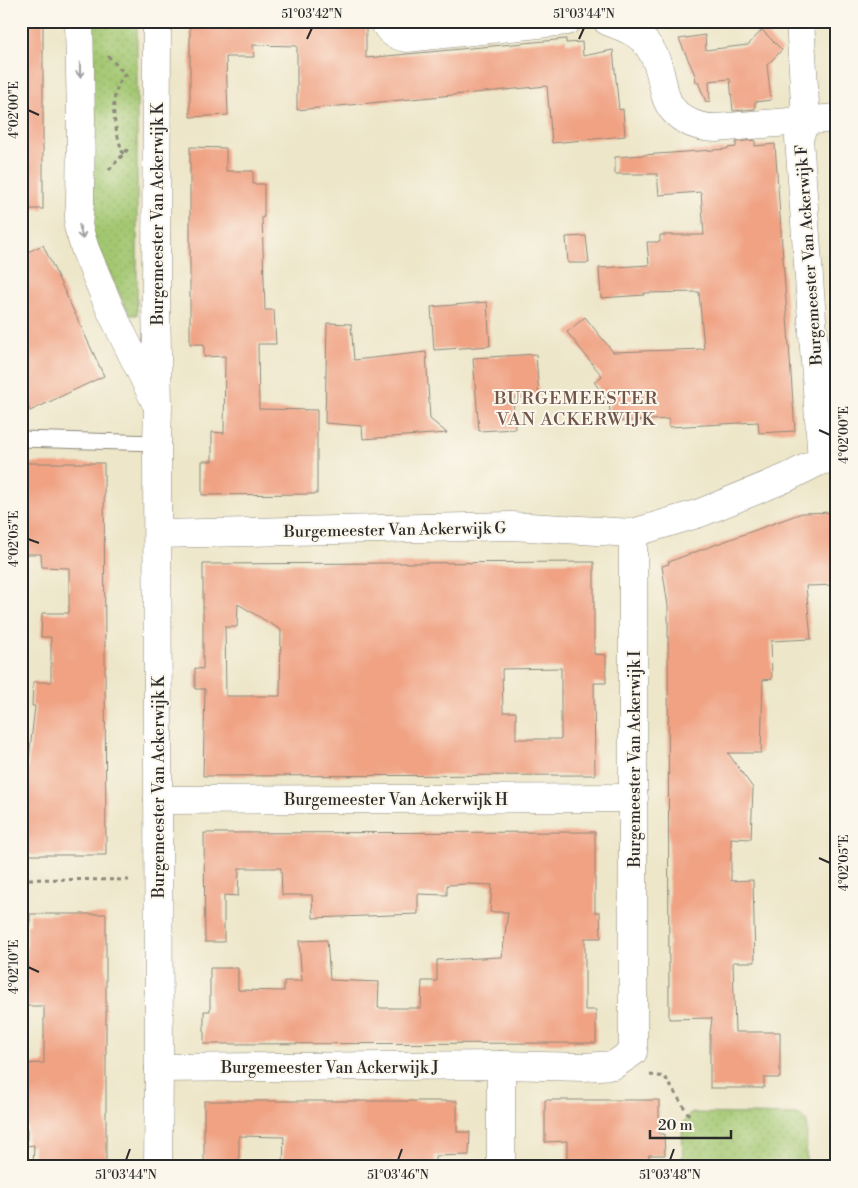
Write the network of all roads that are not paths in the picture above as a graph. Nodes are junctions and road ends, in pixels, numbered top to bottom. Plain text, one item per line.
1 (157, 21) edge
2 (384, 21) edge
3 (567, 21) edge
4 (607, 21) edge
5 (800, 21) edge
6 (79, 23) edge
7 (456, 26) edge
8 (837, 118) edge
9 (806, 120) junction
10 (158, 407) junction
11 (21, 439) edge
12 (157, 444) junction
13 (829, 460) edge
14 (633, 533) junction
15 (158, 534) junction
16 (634, 798) junction
17 (158, 800) junction
18 (501, 1066) junction
19 (160, 1068) junction
20 (158, 1167) edge
21 (501, 1167) edge

1 - 10 street, Burgemeester Van Ackerwijk K
2 - 7 street
3 - 7 street
4 - 9 street
5 - 9 street, Burgemeester Van Ackerwijk F
6 -> 10 street, Burgemeester Van Ackerwijk K
8 - 9 street
9 - 13 street, Burgemeester Van Ackerwijk F
10 - 12 street, Burgemeester Van Ackerwijk K
11 - 12 lane
12 - 15 street, Burgemeester Van Ackerwijk K
13 - 14 street
14 - 15 street, Burgemeester Van Ackerwijk G
14 - 16 street, Burgemeester Van Ackerwijk I
15 - 17 street, Burgemeester Van Ackerwijk K
16 - 17 street, Burgemeester Van Ackerwijk H
16 - 18 street, Burgemeester Van Ackerwijk I
17 - 19 street, Burgemeester Van Ackerwijk K
18 - 19 street, Burgemeester Van Ackerwijk J
18 - 21 street
19 - 20 street, Burgemeester Van Ackerwijk K

